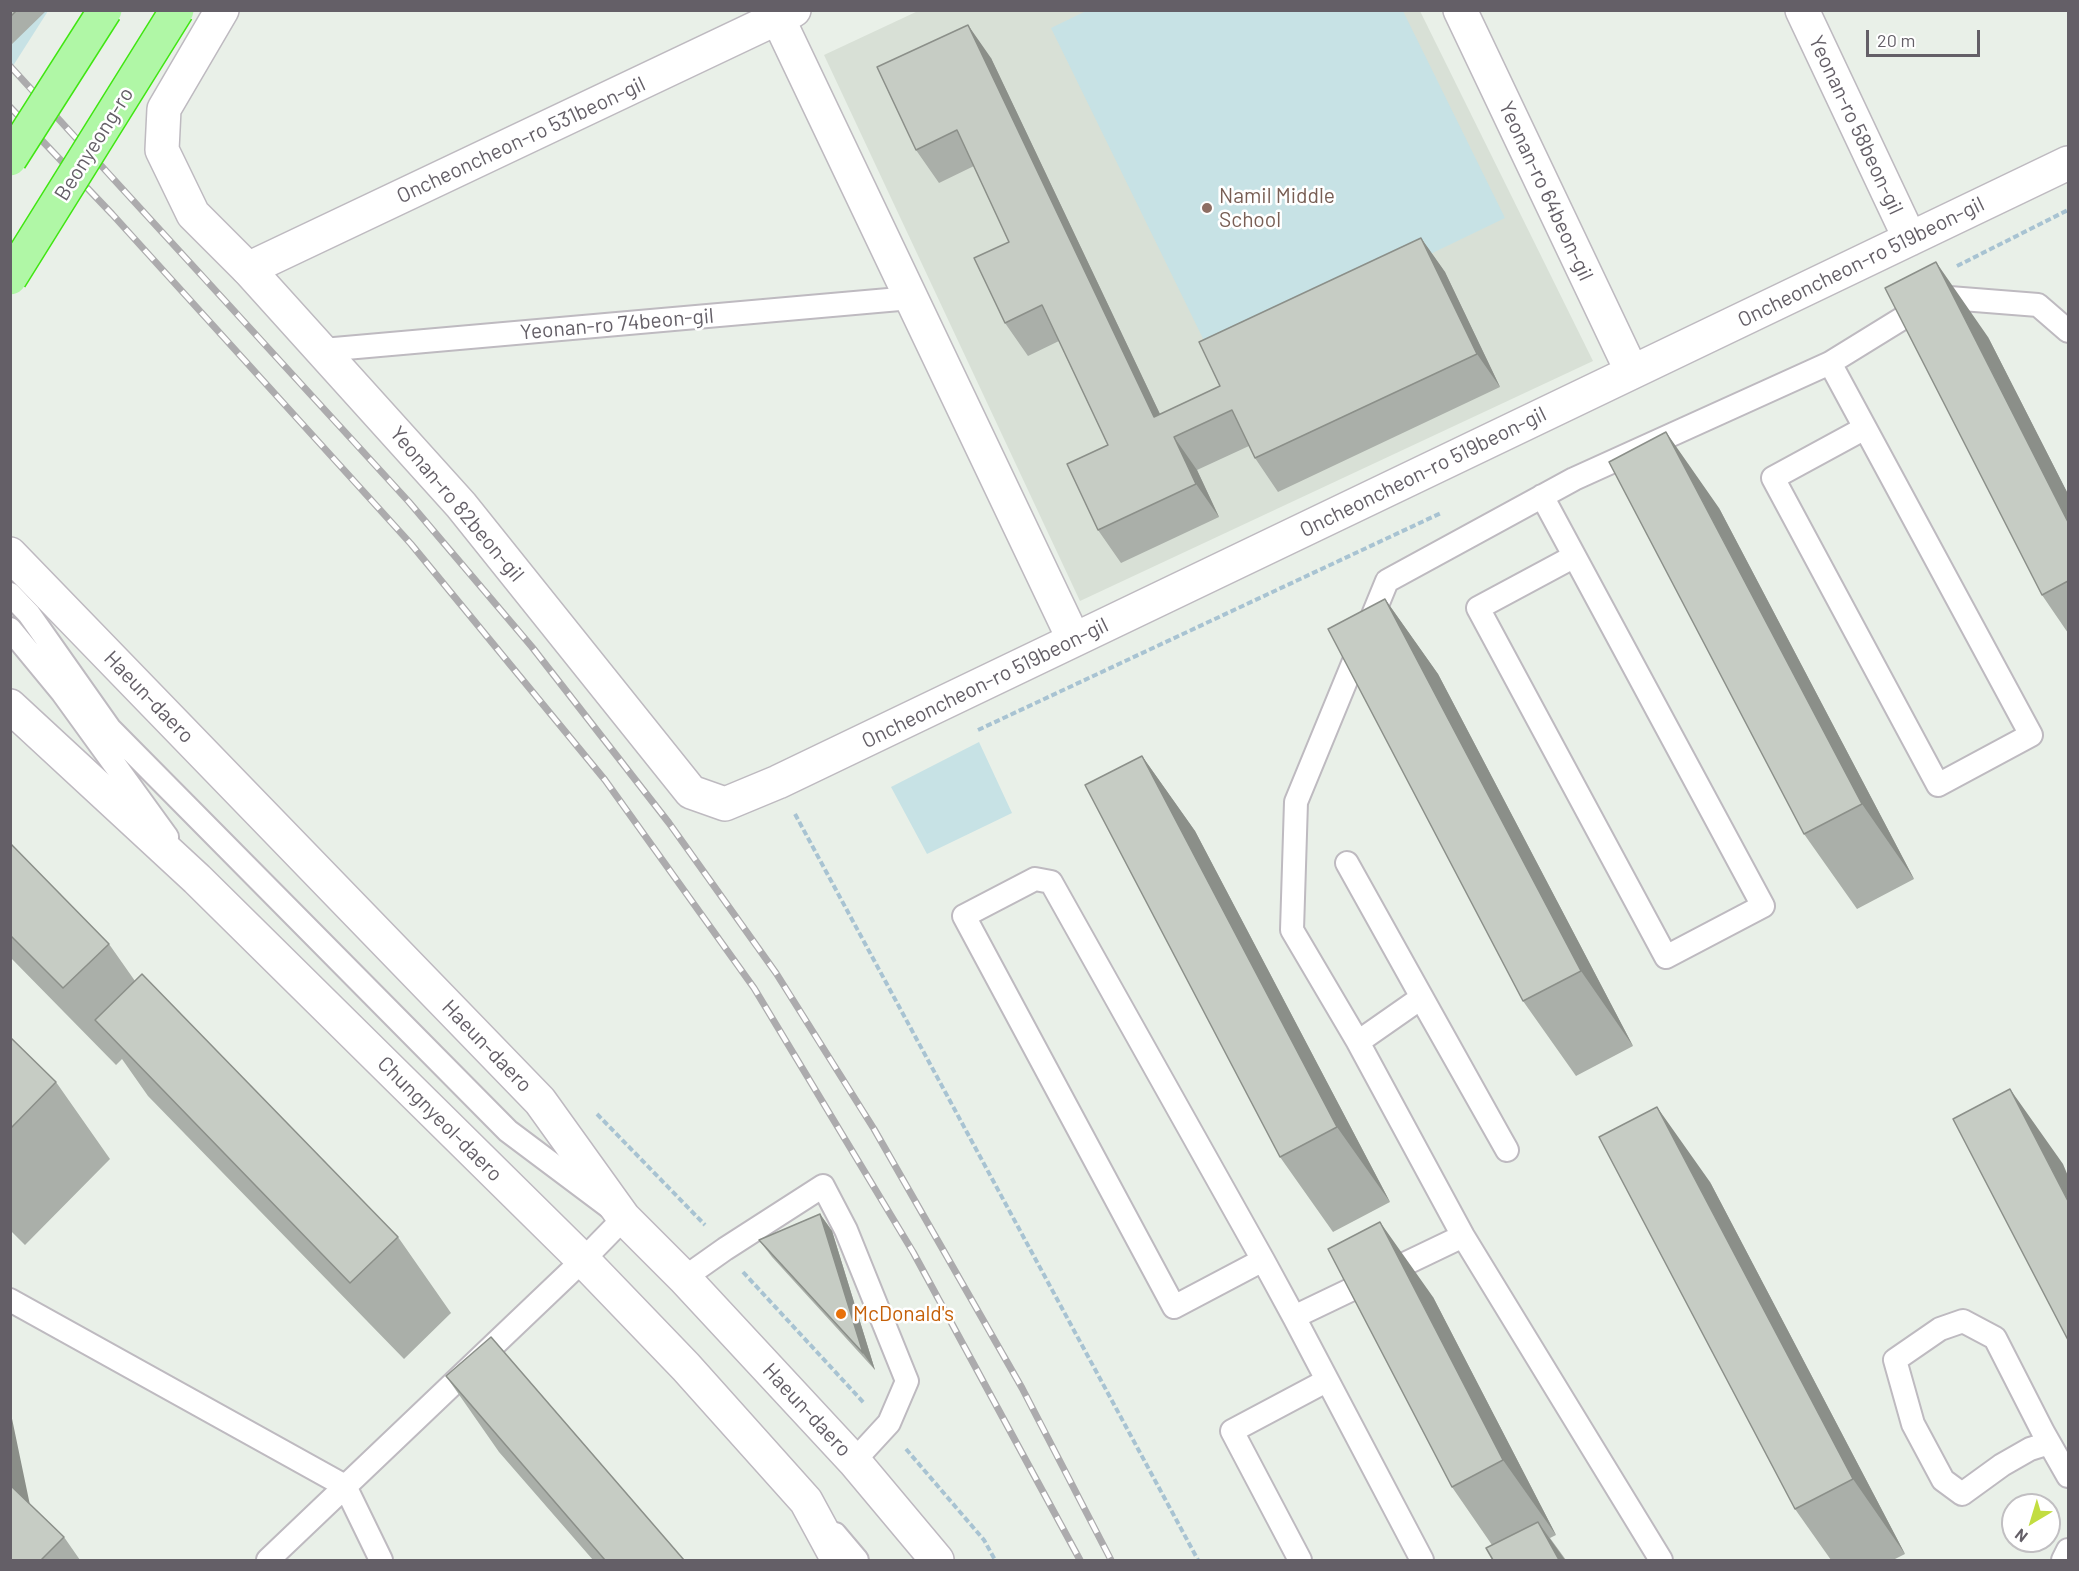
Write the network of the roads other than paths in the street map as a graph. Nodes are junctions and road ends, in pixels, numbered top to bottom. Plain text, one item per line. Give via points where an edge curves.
1 (105, 10) edge
2 (177, 10) edge
3 (222, 10) edge
4 (1461, 10) edge
5 (1802, 10) edge
6 (782, 13) edge
7 (10, 159) edge
8 (2068, 163) edge
9 (1910, 239) junction
10 (248, 269) junction
11 (10, 278) edge
12 (911, 298) junction
13 (2068, 331) edge
14 (323, 350) junction
15 (1830, 363) junction
16 (1632, 372) junction
17 (1865, 428) junction
18 (1542, 496) junction
19 (10, 554) edge
20 (1574, 557) junction
21 (10, 594) edge
22 (10, 629) edge
23 (1074, 640) junction
24 (10, 706) edge
25 (778, 783) joint
26 (1347, 863) dead end
27 (197, 879) junction
28 (1358, 1042) junction
29 (624, 1218) junction
30 (1463, 1236) junction
31 (583, 1260) junction
32 (1263, 1260) junction
33 (684, 1278) junction
34 (10, 1300) edge
35 (1294, 1317) junction
36 (1326, 1381) junction
37 (2049, 1443) junction
38 (854, 1461) junction
39 (2068, 1476) edge
40 (345, 1486) junction
41 (806, 1501) junction
42 (2068, 1550) edge
43 (268, 1560) edge
44 (381, 1560) edge
45 (838, 1560) edge
46 (857, 1560) edge
47 (937, 1560) edge
48 (1300, 1560) edge
49 (1422, 1560) edge
50 (1660, 1560) edge
51 (2063, 1560) edge

1 - 7 highway, bridge
2 - 11 highway, Beonyeong-ro, bridge
3 - 10 street, Yeonan-ro 82beon-gil via 164,109 162,150 193,214
4 - 16 street, Yeonan-ro 64beon-gil
5 - 9 street, Yeonan-ro 58beon-gil
6 - 10 street, Oncheoncheon-ro 531beon-gil
6 - 12 street
8 - 9 street, Oncheoncheon-ro 519beon-gil
9 - 16 street, Oncheoncheon-ro 519beon-gil
10 - 14 street, Yeonan-ro 82beon-gil
12 - 14 lane, Yeonan-ro 74beon-gil
12 - 23 street
13 - 15 lane via 2037,305 1937,297
14 - 25 street, Yeonan-ro 82beon-gil via 461,504 691,792 725,804
15 - 17 lane
15 - 18 lane
16 - 23 street, Oncheoncheon-ro 519beon-gil
17 - 17 lane via 2031,735 1938,785 1773,478
18 - 20 lane
18 - 28 lane via 1387,581 1296,802 1292,930
19 - 29 street, Haeun-daero via 540,1101
20 - 20 lane via 1763,906 1666,957 1478,608
21 - 29 lane via 110,729 508,1131
22 - 27 lane via 62,692
23 - 25 street, Oncheoncheon-ro 519beon-gil
24 - 27 street, Chungnyeol-daero
26 - 28 lane via 1507,1150 1421,998
27 - 31 street, Chungnyeol-daero
28 - 30 lane
29 - 31 lane
29 - 33 street, Haeun-daero
30 - 35 lane
30 - 50 lane
31 - 40 lane
31 - 41 street, Chungnyeol-daero
32 - 32 lane via 1051,882 1035,879 964,916 1174,1307
32 - 35 lane
33 - 38 street, Haeun-daero
33 - 38 lane via 824,1186 846,1230 907,1381 889,1423
34 - 40 lane
35 - 36 lane
36 - 48 lane via 1232,1431
36 - 49 lane
37 - 37 lane via 1995,1338 1963,1321 1940,1329 1895,1360 1913,1424 1943,1480 1962,1494 2002,1465
37 - 39 lane
38 - 47 street, Haeun-daero
40 - 43 lane
40 - 44 lane
41 - 45 street, Chungnyeol-daero
41 - 46 lane
42 - 51 lane

